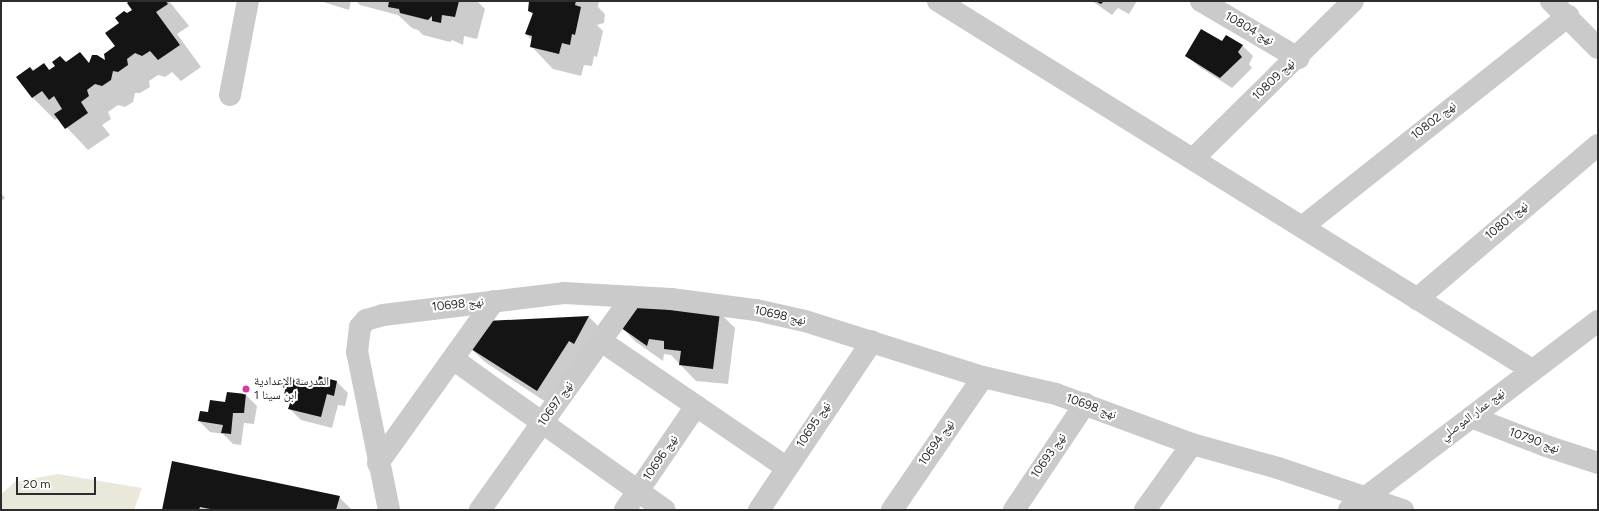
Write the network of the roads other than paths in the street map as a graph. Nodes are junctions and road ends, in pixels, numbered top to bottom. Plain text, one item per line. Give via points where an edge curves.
1 (248, 1) edge
2 (938, 1) edge
3 (1200, 1) edge
4 (1353, 1) edge
5 (1551, 1) edge
6 (974, 10) edge
7 (1568, 16) junction
8 (1598, 48) edge
9 (1298, 58) junction
10 (230, 95) dead end
11 (1598, 145) edge
12 (1194, 158) junction
13 (1302, 227) junction
14 (632, 297) junction
15 (1417, 299) junction
16 (494, 301) junction
17 (1592, 331) edge
18 (601, 341) junction
19 (872, 341) junction
20 (453, 359) junction
21 (1532, 370) junction
22 (984, 377) junction
23 (1085, 404) junction
24 (696, 406) junction
25 (1471, 417) junction
26 (544, 421) junction
27 (1192, 444) junction
28 (378, 463) junction
29 (1598, 463) edge
30 (787, 468) junction
31 (638, 492) junction
32 (1366, 496) junction
33 (388, 510) edge
34 (480, 510) edge
35 (626, 510) edge
36 (665, 510) edge
37 (759, 510) edge
38 (892, 510) edge
39 (1014, 510) edge
40 (1145, 510) edge
41 (1349, 510) edge
42 (1403, 510) edge

1 - 10 street
2 - 6 street
3 - 9 street, نهج 10804
4 - 9 street, نهج 10809
5 - 7 street
6 - 12 street
7 - 8 street
7 - 13 street, نهج 10802
9 - 12 street, نهج 10809
11 - 15 street, نهج 10801
12 - 13 street
13 - 15 street
14 - 16 street, نهج 10698 via 564,294
14 - 18 street, نهج 10697
14 - 19 street, نهج 10698 via 671,299 756,310 805,321
15 - 21 street
16 - 20 street
16 - 28 street, نهج 10698 via 375,317 360,327 357,352
17 - 21 street, نهج عمار الموصلي
18 - 24 street
18 - 26 street, نهج 10697
19 - 22 street, نهج 10698
19 - 30 street, نهج 10695
20 - 26 street
20 - 28 street
21 - 25 street, نهج عمار الموصلي
22 - 23 street, نهج 10698 via 1056,394
22 - 38 street, نهج 10694
23 - 27 street, نهج 10698
23 - 39 street, نهج 10693
24 - 30 street
24 - 31 street, نهج 10696
25 - 29 street, نهج 10790
25 - 32 street, نهج عمار الموصلي
26 - 31 street
26 - 34 street, نهج 10697
27 - 32 street, نهج 10698
27 - 40 street
28 - 33 street, نهج 10698
30 - 37 street, نهج 10695
31 - 35 street, نهج 10696
31 - 36 street
32 - 41 street, نهج عمار الموصلي
32 - 42 street, نهج 10698

